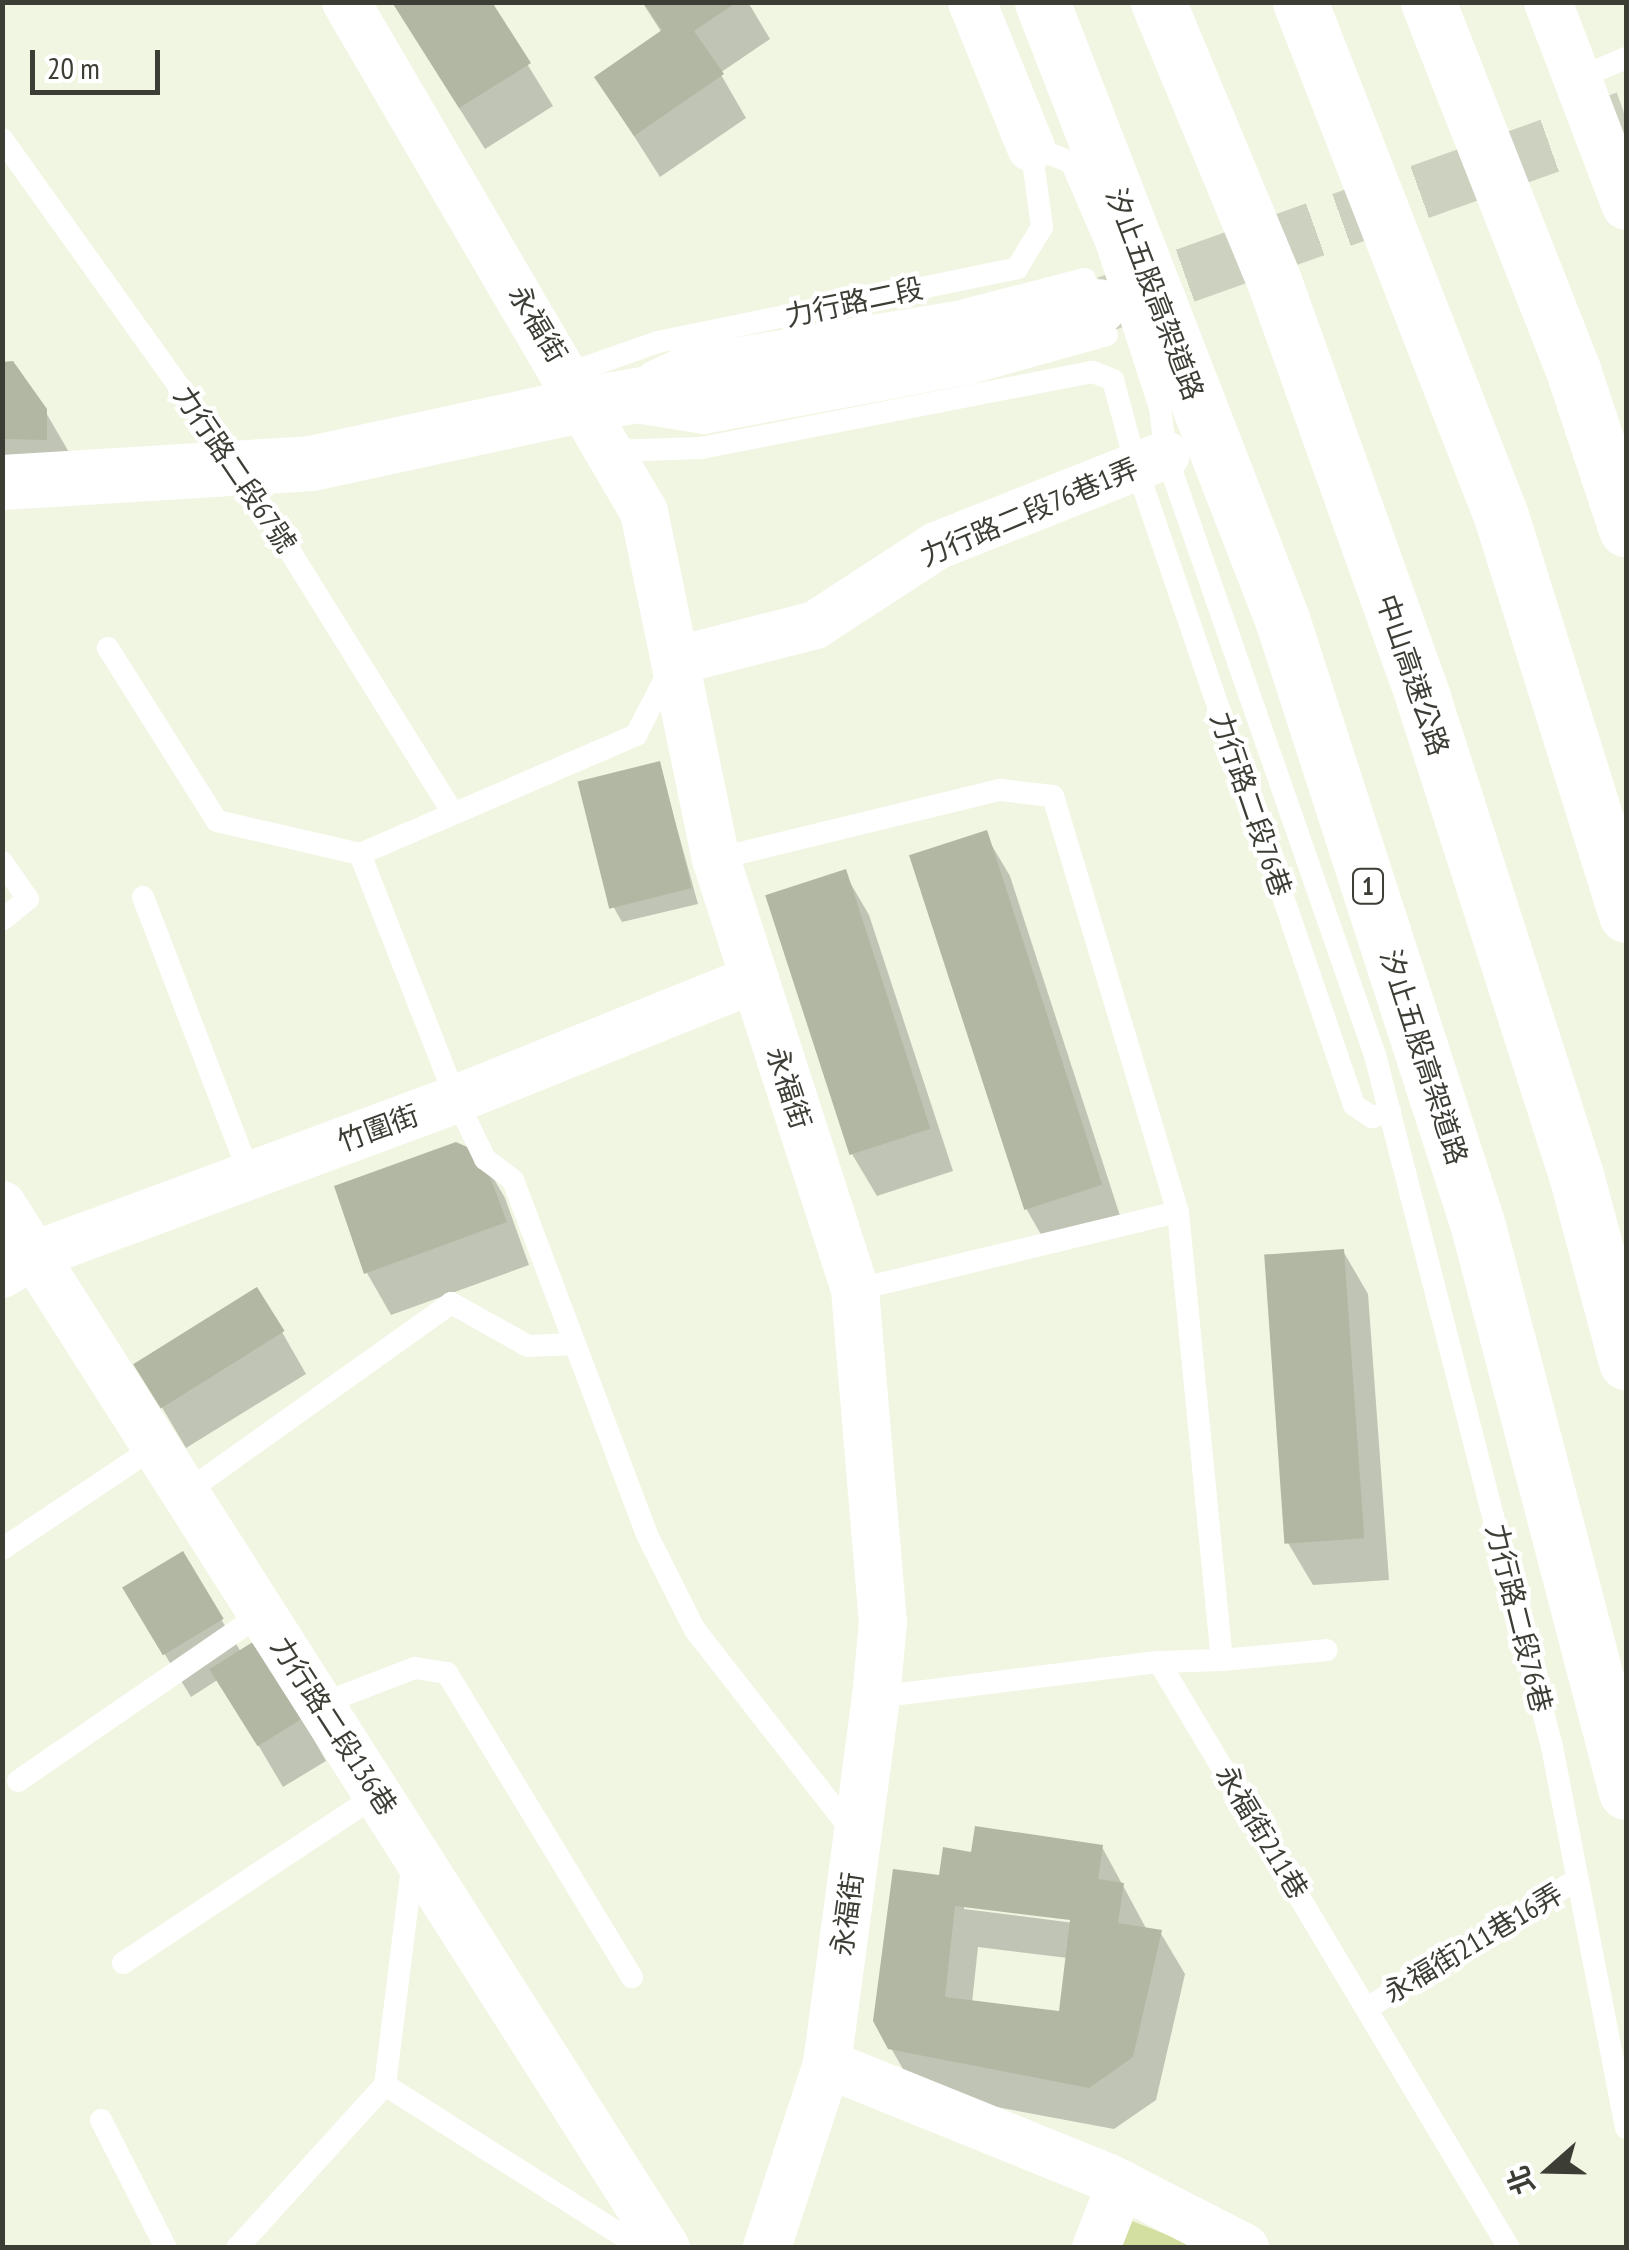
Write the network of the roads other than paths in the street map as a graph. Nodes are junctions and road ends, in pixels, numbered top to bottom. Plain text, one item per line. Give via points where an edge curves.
1 (346, 2) edge
2 (972, 2) edge
3 (1042, 2) edge
4 (1158, 2) edge
5 (1300, 2) edge
6 (1428, 2) edge
7 (1548, 2) edge
8 (1626, 58) edge
9 (1579, 78) junction
10 (2, 139) edge
11 (1031, 147) junction
12 (1622, 183) edge
13 (1097, 307) tunnel mouth
14 (575, 389) junction
15 (612, 451) junction
16 (1151, 460) junction
17 (240, 471) junction
18 (2, 482) edge
19 (1626, 530) edge
20 (108, 648) dead end
21 (675, 661) junction
22 (451, 810) junction
23 (360, 854) junction
24 (716, 859) junction
25 (2, 862) edge
26 (143, 897) dead end
27 (1626, 916) edge
28 (2, 920) edge
29 (754, 979) junction
30 (456, 1099) junction
31 (1390, 1112) junction
32 (250, 1176) junction
33 (2, 1204) edge
34 (1178, 1212) junction
35 (18, 1265) edge
36 (854, 1290) junction
37 (574, 1344) junction
38 (1626, 1362) edge
39 (156, 1446) junction
40 (186, 1492) junction
41 (2, 1549) edge
42 (262, 1613) junction
43 (1327, 1650) dead end
44 (1222, 1660) junction
45 (1159, 1662) junction
46 (876, 1698) junction
47 (321, 1704) junction
48 (18, 1781) dead end
49 (1626, 1792) edge
50 (378, 1794) junction
51 (858, 1838) junction
52 (414, 1852) junction
53 (1578, 1879) junction
54 (123, 1963) dead end
55 (632, 1977) dead end
56 (1369, 2007) junction
57 (827, 2064) junction
58 (385, 2085) junction
59 (102, 2120) dead end
60 (1626, 2128) edge
61 (1121, 2184) junction
62 (166, 2248) edge
63 (237, 2248) edge
64 (642, 2248) edge
65 (666, 2248) edge
66 (767, 2248) edge
67 (1096, 2248) edge
68 (1245, 2248) edge
69 (1509, 2248) edge

1 - 14 street, 永福街
2 - 11 street
3 - 49 main road, 汐止五股高架道路 / 1 via 1288,638 1478,1226
4 - 38 main road, 中山高速公路 via 1274,281 1423,698 1576,1175
5 - 27 main road via 1501,516
6 - 19 main road via 1573,370
7 - 9 street
8 - 9 lane
9 - 12 street
10 - 17 lane, 力行路二段67號
11 - 14 lane, 力行路二段 via 1042,226 1017,268 658,342
11 - 16 lane via 1071,162 1078,179 1160,408
13 - 14 main road, 力行路二段 via 957,342
14 - 15 street, 永福街
14 - 17 main road, 力行路二段 via 311,463
15 - 16 lane via 701,448 1094,372 1113,380
15 - 21 street, 永福街 via 644,512
16 - 21 street, 力行路二段76巷1弄 via 936,546 815,624
16 - 31 lane, 力行路二段76巷
16 - 31 lane, 力行路二段76巷 via 1354,1106 1372,1117
17 - 18 main road, 力行路二段
17 - 22 lane, 力行路二段67號
20 - 23 lane via 216,821
21 - 22 lane via 636,735
21 - 24 street, 永福街
22 - 23 lane
23 - 30 lane
24 - 29 street, 永福街
24 - 34 lane via 1000,790 1053,796
25 - 28 lane via 28,899
26 - 32 lane
29 - 30 street, 竹圍街
29 - 36 street, 永福街
30 - 32 street, 竹圍街
30 - 37 lane via 484,1159 513,1180
31 - 53 lane, 力行路二段76巷 via 1552,1746
32 - 35 street, 竹圍街
33 - 35 street, 力行路二段136巷
34 - 36 lane
34 - 44 lane
35 - 39 street, 力行路二段136巷
36 - 46 street, 永福街 via 883,1622
37 - 40 lane via 528,1346 451,1303
37 - 51 lane via 648,1535 695,1630
39 - 40 street, 力行路二段136巷
39 - 41 lane
40 - 42 street, 力行路二段136巷
42 - 47 street, 力行路二段136巷
42 - 48 lane
43 - 44 lane
44 - 45 lane
45 - 46 lane
45 - 56 lane, 永福街211巷
46 - 51 street, 永福街
47 - 50 street, 力行路二段136巷
47 - 55 lane via 415,1668 447,1673
50 - 52 street, 力行路二段136巷
50 - 54 lane
51 - 57 street, 永福街
52 - 58 lane
52 - 65 street, 力行路二段136巷
53 - 56 lane, 永福街211巷16弄
53 - 60 lane, 力行路二段76巷
56 - 69 lane, 永福街211巷
57 - 61 street
57 - 66 street, 永福街
58 - 63 lane
58 - 64 lane
59 - 62 lane
61 - 67 street
61 - 68 street

